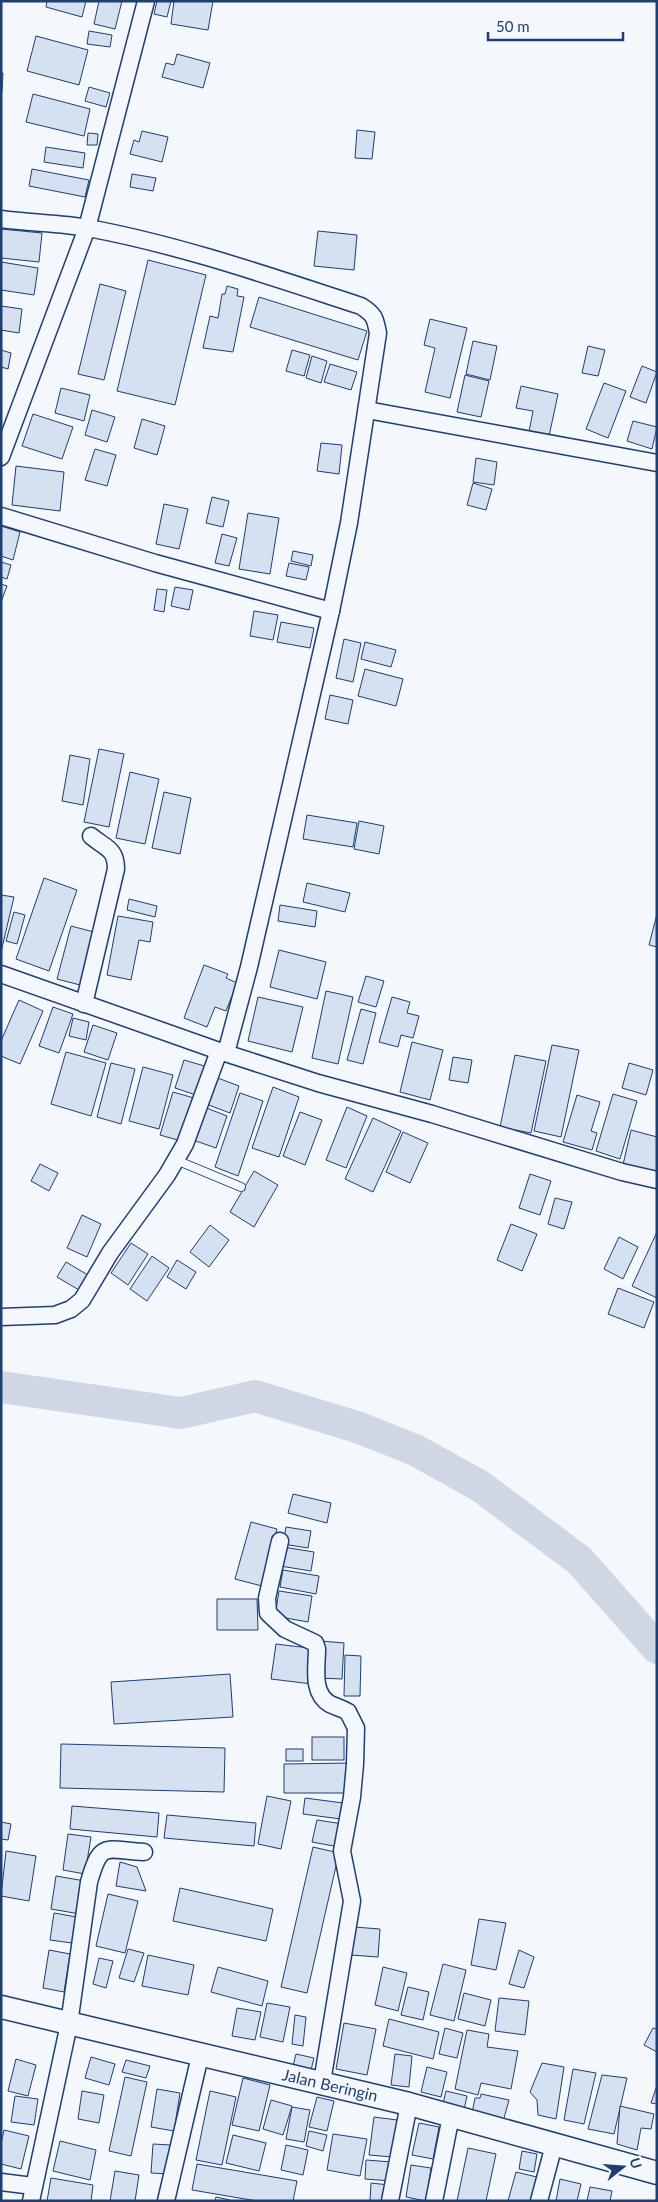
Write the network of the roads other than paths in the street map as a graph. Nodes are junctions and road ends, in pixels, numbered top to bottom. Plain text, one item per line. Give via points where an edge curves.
1 (146, 1) edge
2 (1, 219) edge
3 (87, 228) junction
4 (366, 410) junction
5 (1, 457) edge
6 (657, 463) edge
7 (1, 516) edge
8 (331, 611) junction
9 (91, 836) dead end
10 (1, 974) edge
11 (84, 1004) junction
12 (223, 1052) junction
13 (176, 1160) junction
14 (657, 1180) edge
15 (241, 1187) dead end
16 (1, 1317) edge
17 (280, 1541) dead end
18 (144, 1852) dead end
19 (1, 2007) edge
20 (69, 2024) junction
21 (200, 2056) junction
22 (322, 2082) junction
23 (409, 2104) junction
24 (451, 2116) junction
25 (554, 2145) junction
26 (657, 2173) edge
27 (1, 2182) edge
28 (32, 2193) edge
29 (166, 2201) edge
30 (390, 2201) edge
31 (434, 2201) edge
32 (539, 2201) edge

1 - 3 street
2 - 3 street
3 - 4 street via 279,279 361,306 372,313 378,333
3 - 5 street
4 - 6 street
4 - 8 street via 349,523
7 - 8 street via 155,563
8 - 12 street via 250,967
9 - 11 street via 114,854 116,869
10 - 11 street
11 - 12 street
12 - 13 street
12 - 14 street via 318,1083
13 - 15 lane
13 - 16 street via 79,1303 55,1315
17 - 22 street via 267,1598 268,1613 286,1629 315,1643 317,1689 322,1698 348,1712 356,1728 352,1797 342,1852 352,1901
18 - 20 street via 107,1850 95,1860
19 - 20 street, Jalan Beringin
20 - 21 street, Jalan Beringin
20 - 28 street
21 - 22 street, Jalan Beringin
21 - 29 street
22 - 23 street, Jalan Beringin
23 - 24 street, Jalan Beringin
23 - 30 street
24 - 25 street, Jalan Beringin
24 - 31 street
25 - 26 street, Jalan Beringin
25 - 32 street
27 - 28 street

